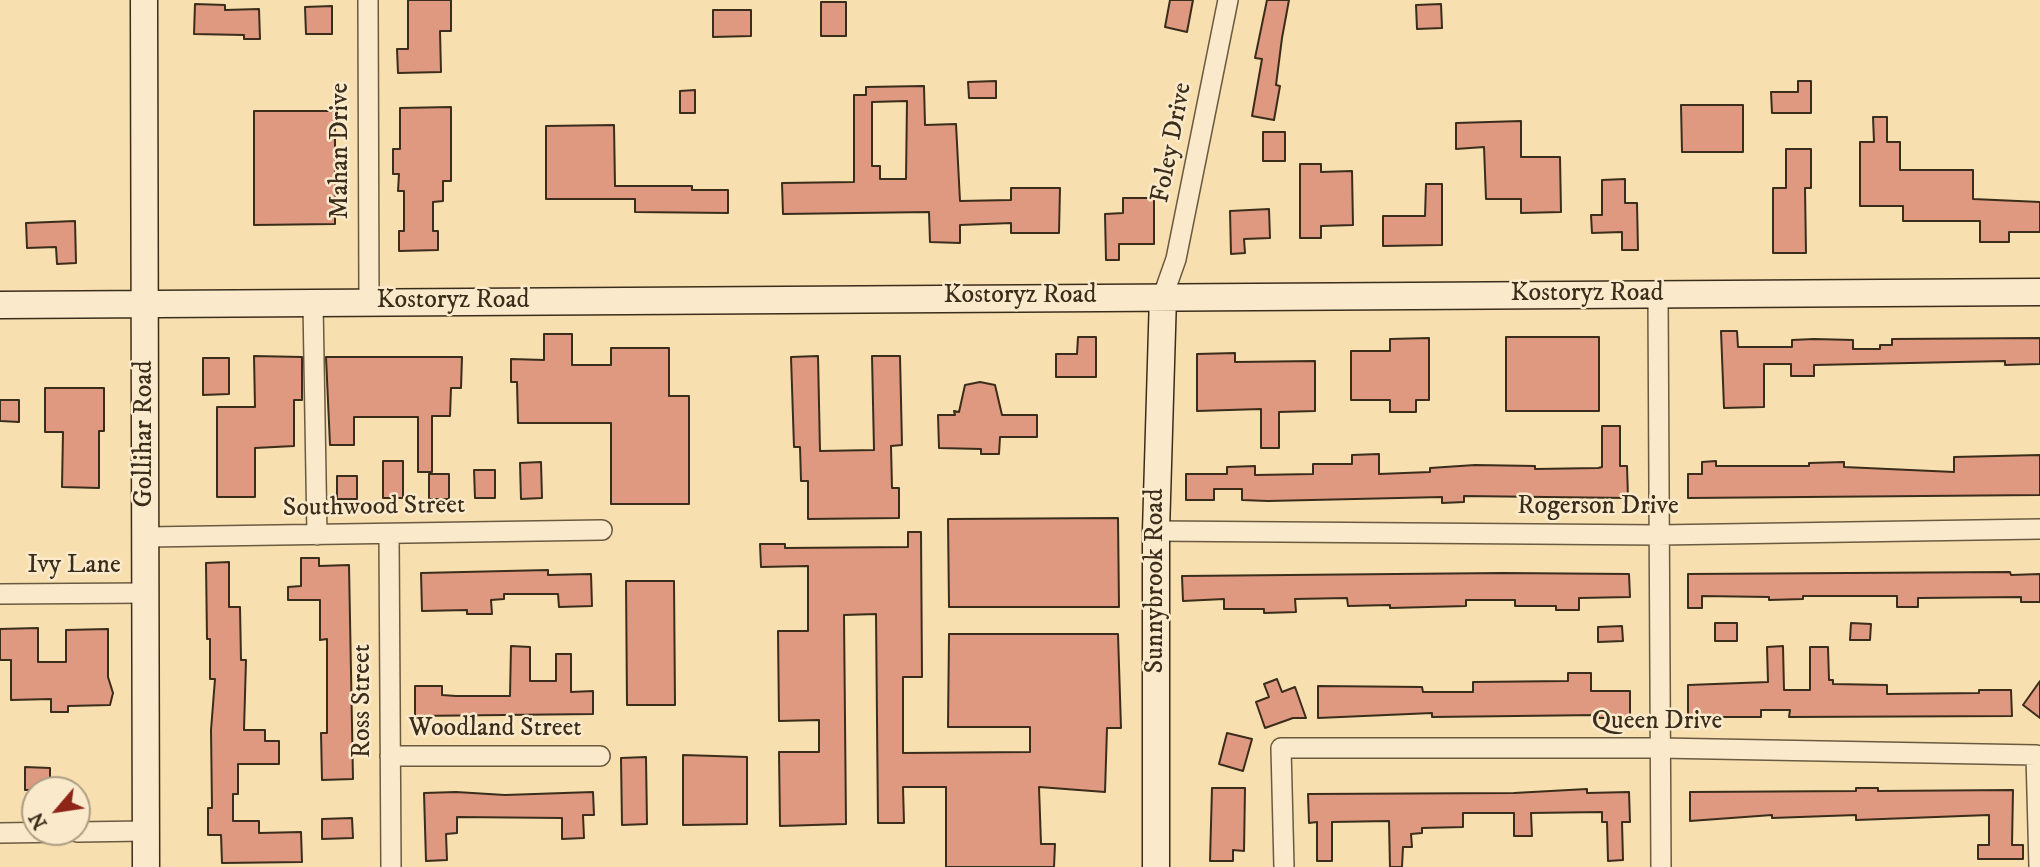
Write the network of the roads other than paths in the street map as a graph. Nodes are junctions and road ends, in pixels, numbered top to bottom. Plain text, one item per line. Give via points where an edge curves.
1 (145, 0) edge
2 (368, 0) edge
3 (1228, 0) edge
4 (2040, 292) edge
5 (1658, 295) junction
6 (1164, 296) junction
7 (369, 302) junction
8 (313, 303) junction
9 (145, 304) junction
10 (0, 305) edge
11 (2040, 529) edge
12 (602, 530) dead end
13 (1156, 531) junction
14 (388, 534) junction
15 (317, 535) junction
16 (1659, 535) junction
17 (147, 537) junction
18 (148, 593) junction
19 (0, 594) edge
20 (1660, 748) junction
21 (390, 756) junction
22 (600, 756) dead end
23 (146, 831) junction
24 (0, 832) edge
25 (21, 832) edge
26 (91, 832) edge
27 (1284, 862) edge
28 (2039, 864) edge
29 (146, 867) edge
30 (391, 867) edge
31 (1156, 867) edge
32 (1661, 867) edge

1 - 9 main road, Gollihar Road
2 - 7 street, Mahan Drive
3 - 6 street, Foley Drive via 1176,259
4 - 5 main road, Kostoryz Road
5 - 6 main road, Kostoryz Road
5 - 16 street
6 - 7 main road, Kostoryz Road
6 - 13 main road, Sunnybrook Road
7 - 8 main road, Kostoryz Road
8 - 9 main road, Kostoryz Road
8 - 15 street
9 - 10 main road, Kostoryz Road
9 - 17 main road, Gollihar Road
11 - 16 street, Rogerson Drive
12 - 14 street, Southwood Street
13 - 16 street, Rogerson Drive
13 - 31 main road, Sunnybrook Road
14 - 15 street, Southwood Street
14 - 21 street, Ross Street
15 - 17 street, Southwood Street
16 - 20 street
17 - 18 main road, Gollihar Road
18 - 19 street, Ivy Lane
18 - 23 main road, Gollihar Road
20 - 27 street, Queen Drive via 1281,748
20 - 28 street, Queen Drive via 2036,755
20 - 32 street
21 - 22 street, Woodland Street
21 - 30 street, Ross Street
23 - 26 street
23 - 29 main road, Gollihar Road
24 - 25 street

